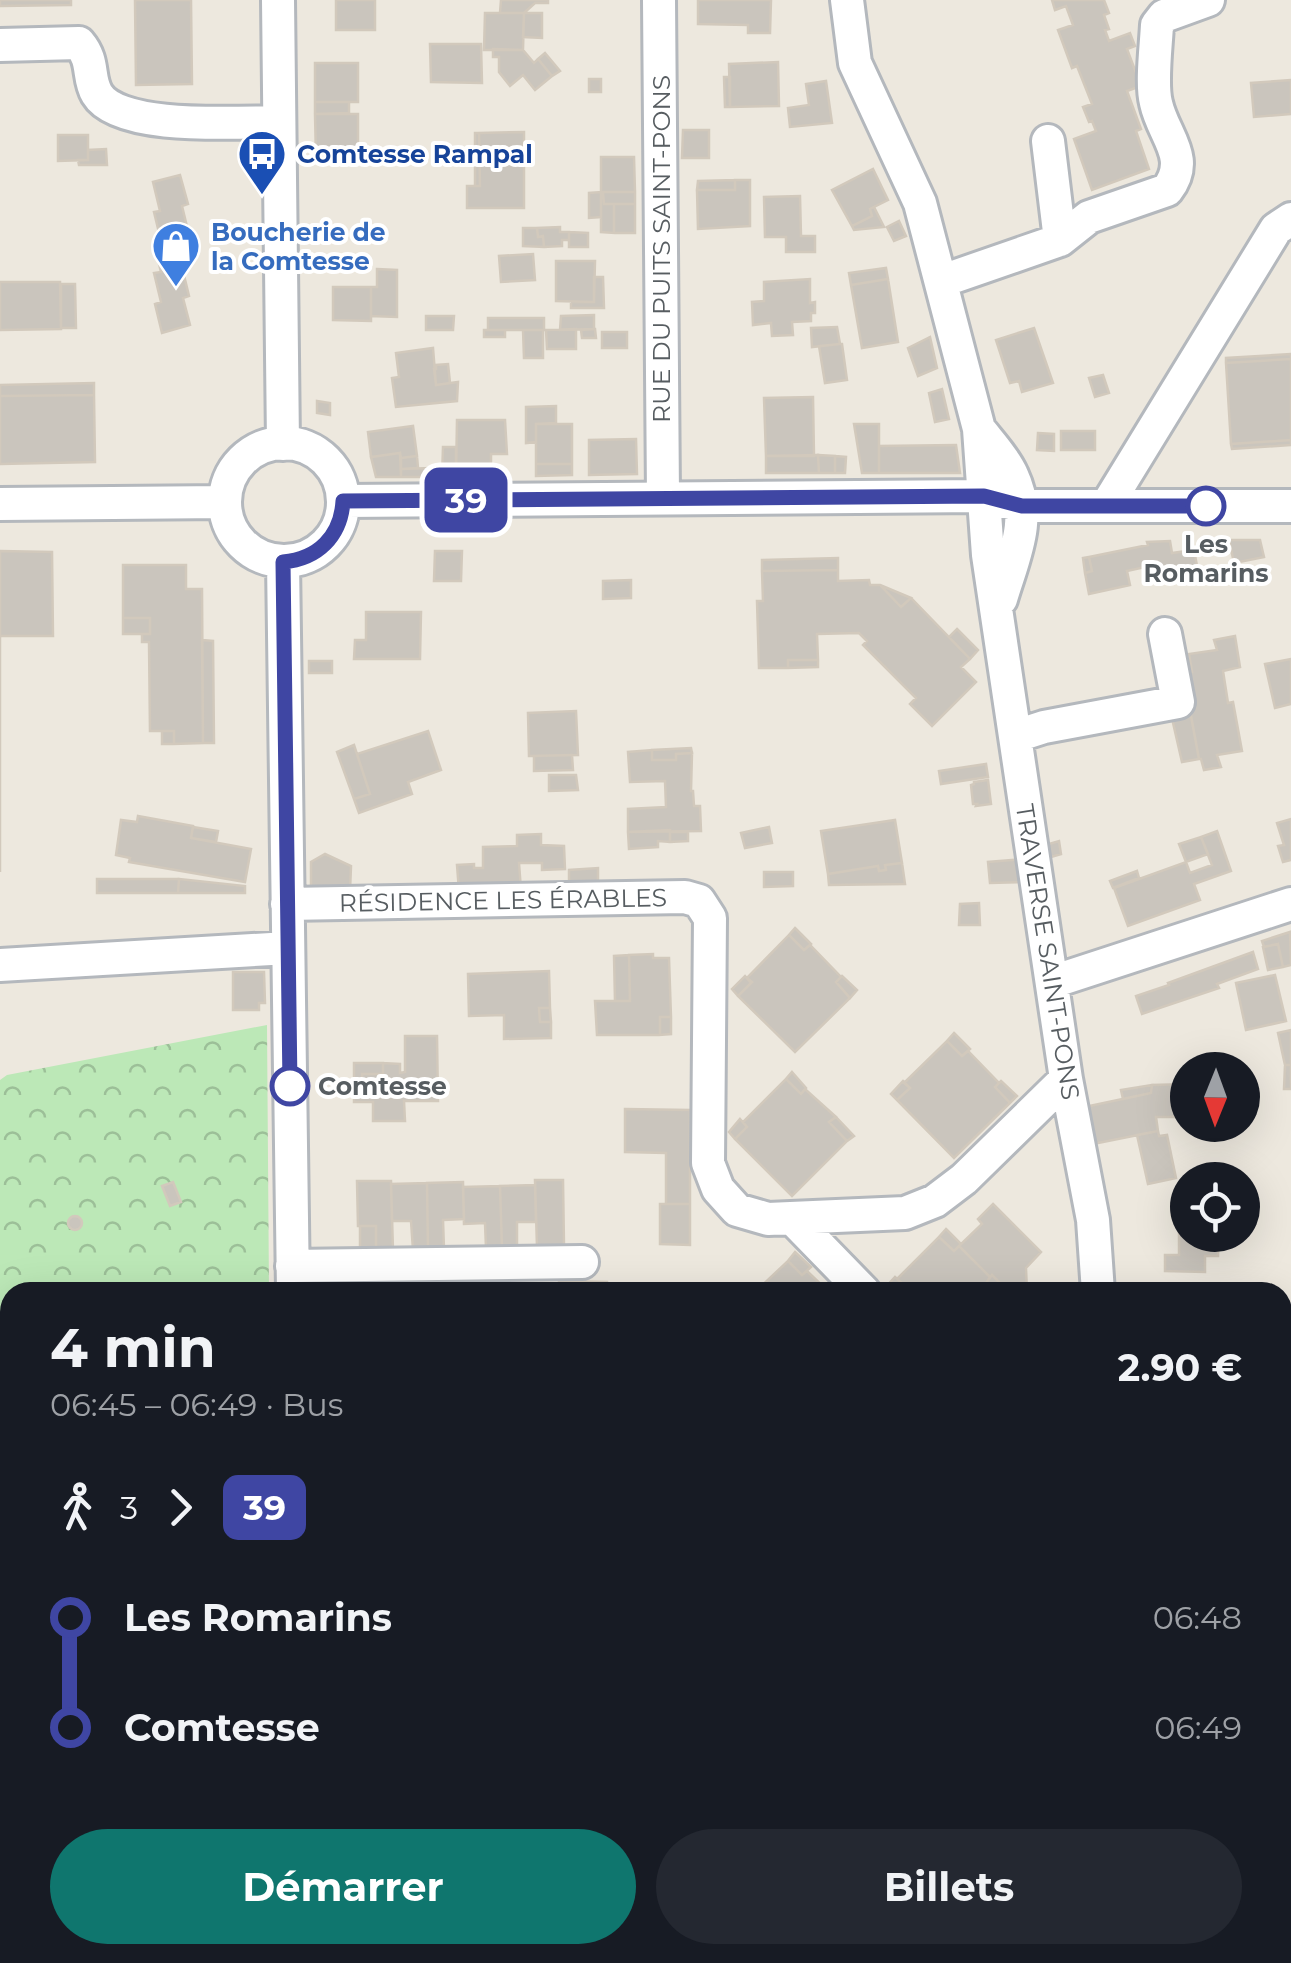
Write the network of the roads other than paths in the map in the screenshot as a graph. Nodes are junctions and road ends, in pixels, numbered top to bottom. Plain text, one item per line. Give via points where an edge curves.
1 (278, 0) edge
2 (659, 0) edge
3 (847, 0) edge
4 (1208, 0) edge
5 (0, 45) edge
6 (279, 122) junction
7 (1048, 141) dead end
8 (1291, 219) edge
9 (1060, 240) junction
10 (942, 281) junction
11 (979, 429) junction
12 (283, 444) junction
13 (984, 496) junction
14 (662, 497) junction
15 (343, 501) junction
16 (225, 502) junction
17 (0, 504) edge
18 (1022, 506) junction
19 (1107, 506) junction
20 (1291, 506) edge
21 (283, 562) junction
22 (998, 611) junction
23 (1165, 634) dead end
24 (1016, 736) junction
25 (288, 904) junction
26 (1291, 904) edge
27 (288, 948) junction
28 (0, 965) edge
29 (1052, 982) junction
30 (1066, 1078) junction
31 (792, 1218) junction
32 (582, 1262) dead end
33 (293, 1279) edge
34 (854, 1282) edge
35 (1097, 1282) edge

1 - 6 street
2 - 14 street, RUE DU PUITS SAINT-PONS
3 - 10 street, TRAVERSE SAINT-PONS via 854,63 920,203
4 - 9 street via 1164,16 1157,25 1155,101 1179,162 1175,180 1167,190 1089,218
5 - 6 street via 79,43 88,54 95,92 127,115
6 - 12 street
7 - 9 street
8 - 19 street via 1276,229
9 - 10 street
10 - 11 street, TRAVERSE SAINT-PONS
11 - 13 street, TRAVERSE SAINT-PONS
11 - 18 street, TRAVERSE SAINT-PONS via 1012,472
12 - 15 street via 325,460
12 - 16 street via 242,462
13 - 14 street
13 - 18 street
13 - 22 street, TRAVERSE SAINT-PONS
14 - 15 street
15 - 21 street via 326,544
16 - 17 street
16 - 21 street via 242,544
18 - 19 street
18 - 22 street, TRAVERSE SAINT-PONS
19 - 20 street
21 - 25 street
22 - 24 street, TRAVERSE SAINT-PONS
23 - 24 street via 1178,702
24 - 29 street, TRAVERSE SAINT-PONS
25 - 27 street
25 - 31 street, RÉSIDENCE LES ÉRABLES via 685,896 700,901 710,918 708,1164 737,1210
26 - 29 street
27 - 28 street
27 - 33 street
29 - 30 street, TRAVERSE SAINT-PONS
30 - 31 street, RÉSIDENCE LES ÉRABLES via 936,1202 905,1213
30 - 35 street, TRAVERSE SAINT-PONS via 1094,1220
31 - 34 street
32 - 33 street

